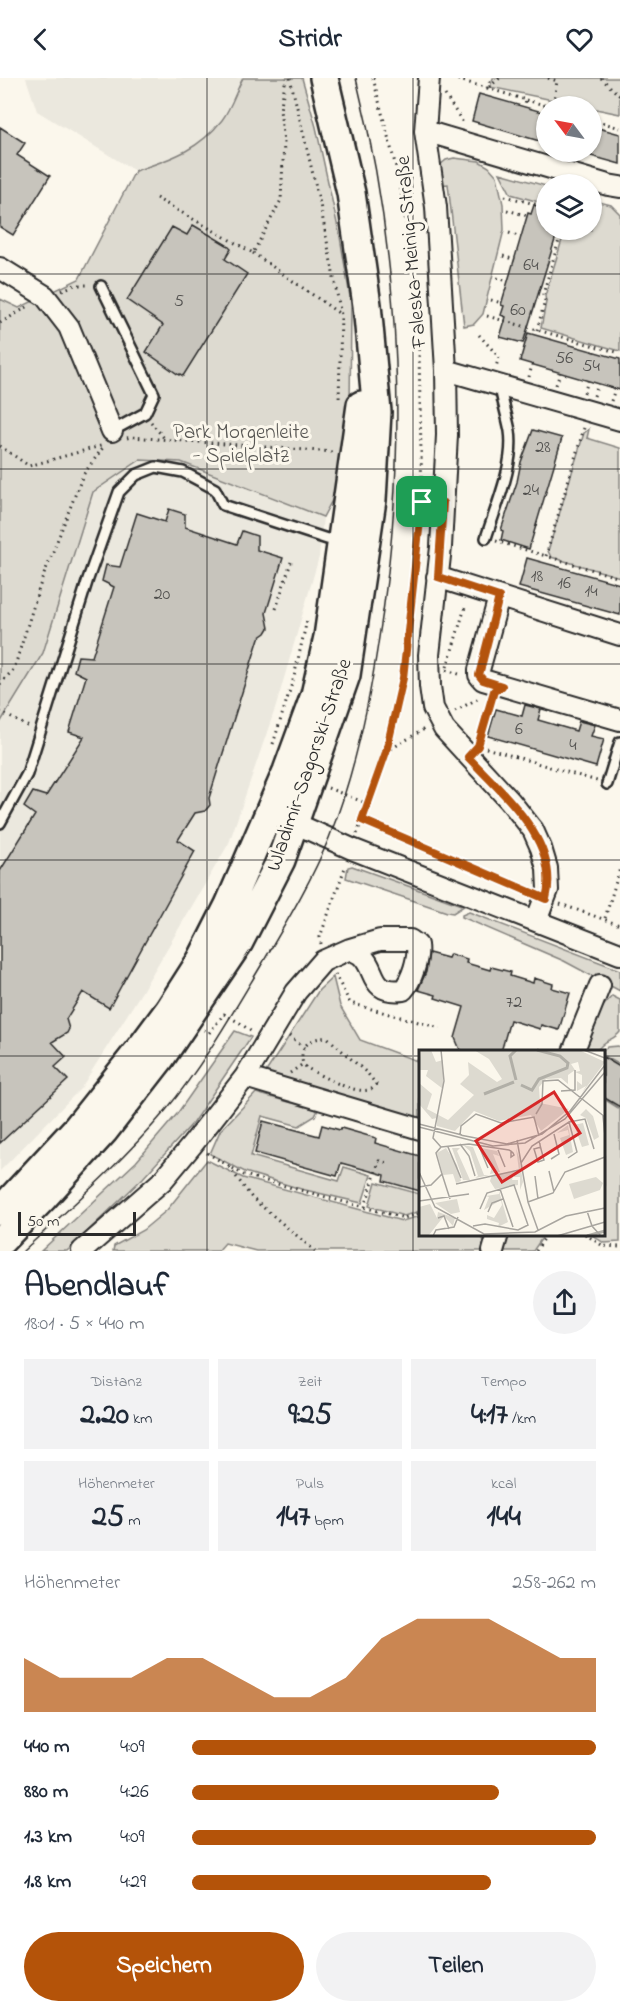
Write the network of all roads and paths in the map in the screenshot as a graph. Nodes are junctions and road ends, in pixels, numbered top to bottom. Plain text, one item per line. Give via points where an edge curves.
1 (288, 78) edge
2 (324, 78) edge
3 (373, 78) edge
4 (452, 78) edge
5 (491, 78) edge
6 (500, 78) edge
7 (548, 78) edge
8 (601, 78) edge
9 (435, 83) edge
10 (488, 88) junction
11 (498, 92) junction
12 (555, 96) edge
13 (620, 96) edge
14 (496, 99) dead end
15 (526, 100) junction
16 (536, 103) edge
17 (524, 107) dead end
18 (602, 122) edge
19 (607, 124) junction
20 (620, 128) edge
21 (606, 130) dead end
22 (425, 131) junction
23 (479, 147) junction
24 (620, 187) edge
25 (505, 196) dead end
26 (156, 198) dead end
27 (536, 204) edge
28 (507, 210) dead end
29 (528, 216) dead end
30 (509, 233) dead end
31 (521, 237) dead end
32 (559, 240) edge
33 (254, 253) junction
34 (503, 256) dead end
35 (515, 260) dead end
36 (0, 268) edge
37 (497, 278) dead end
38 (508, 281) dead end
39 (101, 286) joint
40 (45, 296) junction
41 (491, 300) dead end
42 (502, 303) dead end
43 (341, 315) junction
44 (487, 316) dead end
45 (0, 324) edge
46 (537, 330) junction
47 (547, 333) junction
48 (479, 335) dead end
49 (545, 338) dead end
50 (574, 340) junction
51 (572, 346) dead end
52 (601, 348) junction
53 (620, 353) edge
54 (599, 354) dead end
55 (499, 357) dead end
56 (446, 370) junction
57 (560, 373) dead end
58 (558, 378) dead end
59 (588, 381) dead end
60 (500, 386) junction
61 (586, 387) dead end
62 (339, 411) dead end
63 (589, 411) junction
64 (145, 413) junction
65 (620, 420) edge
66 (113, 438) junction
67 (165, 439) junction
68 (0, 446) edge
69 (338, 453) dead end
70 (422, 502) junction
71 (443, 503) junction
72 (490, 540) joint
73 (354, 543) junction
74 (546, 556) junction
75 (291, 562) dead end
76 (438, 577) junction
77 (620, 578) edge
78 (499, 597) junction
79 (276, 609) dead end
80 (309, 614) dead end
81 (620, 635) edge
82 (0, 684) edge
83 (498, 688) junction
84 (0, 712) edge
85 (439, 720) junction
86 (620, 720) edge
87 (41, 733) junction
88 (620, 742) edge
89 (386, 752) junction
90 (270, 753) dead end
91 (608, 784) joint
92 (269, 812) junction
93 (362, 820) junction
94 (0, 823) edge
95 (295, 823) junction
96 (352, 849) junction
97 (620, 870) edge
98 (546, 899) junction
99 (604, 919) junction
100 (536, 921) junction
101 (620, 925) edge
102 (350, 949) dead end
103 (620, 954) edge
104 (323, 961) junction
105 (600, 985) dead end
106 (217, 1011) dead end
107 (226, 1014) dead end
108 (574, 1050) edge
109 (303, 1064) junction
110 (245, 1077) junction
111 (275, 1086) junction
112 (419, 1129) edge
113 (192, 1145) junction
114 (388, 1163) dead end
115 (228, 1166) junction
116 (365, 1207) junction
117 (0, 1211) edge
118 (419, 1213) edge
119 (497, 1236) edge
120 (546, 1236) edge
121 (588, 1236) edge
122 (0, 1242) edge
123 (620, 1246) edge
124 (82, 1251) edge
125 (315, 1251) edge
126 (493, 1251) edge
127 (536, 1251) edge

1 - 33 path via 280,110 284,142 280,200
1 - 43 path via 320,204
2 - 73 main road, Wladimir-Sagorski-Straße via 351,193 370,341
3 - 70 path via 399,179 418,303
4 - 10 path
5 - 10 path
6 - 10 path
7 - 12 path via 557,81
8 - 13 path
9 - 22 street, Faleska-Meinig-Straße
9 - 23 path
10 - 11 path
11 - 14 path
11 - 15 path
15 - 16 path
15 - 17 path
18 - 19 path
19 - 20 path
19 - 21 path
22 - 23 street, Faleska-Meinig-Straße
22 - 56 street, Faleska-Meinig-Straße via 436,207
23 - 24 street, Faleska-Meinig-Straße
25 - 27 path
26 - 33 path
28 - 29 path
30 - 31 path
32 - 46 path
33 - 43 path
34 - 35 path
36 - 40 street
37 - 38 path
39 - 40 path via 75,285
39 - 64 lane via 154,394
40 - 45 path
40 - 66 street via 69,327
41 - 42 path
43 - 62 path
44 - 46 path
46 - 47 path
47 - 49 path
47 - 50 path
48 - 55 path
50 - 51 path
50 - 52 path
52 - 53 path
52 - 54 path
56 - 60 street, Faleska-Meinig-Straße
56 - 71 street, Faleska-Meinig-Straße
57 - 58 path
59 - 61 path
60 - 63 street, Faleska-Meinig-Straße
60 - 72 lane via 511,448
63 - 65 street, Faleska-Meinig-Straße
63 - 74 path
64 - 66 lane
64 - 67 path
66 - 67 path
66 - 68 path via 29,466
66 - 82 path via 84,475 41,582 14,669
67 - 69 path
70 - 71 path
70 - 89 path via 403,678
71 - 76 street, Faleska-Meinig-Straße
72 - 74 path
73 - 87 lane via 327,539 223,505 215,489 183,472 156,466 136,475 119,492
73 - 92 main road, Wladimir-Sagorski-Straße via 315,695
73 - 95 main road, Wladimir-Sagorski-Straße via 345,675
74 - 77 path
75 - 79 path
76 - 78 street
76 - 85 street, Faleska-Meinig-Straße via 429,655 434,708
78 - 81 street
78 - 83 street via 479,675
80 - 90 path
83 - 85 path
83 - 86 street
83 - 91 path via 478,746
84 - 87 path
85 - 89 path
85 - 98 street, Faleska-Meinig-Straße via 533,830 547,868
87 - 94 lane via 27,774
88 - 91 lane
89 - 93 path
92 - 95 street
92 - 117 main road, Wladimir-Sagorski-Straße via 221,923 169,1010 114,1084
93 - 96 path
93 - 98 path
95 - 96 street
95 - 122 main road, Wladimir-Sagorski-Straße via 279,865 239,942 160,1059 104,1131
96 - 100 street
96 - 104 path via 320,937
97 - 99 path
98 - 99 path
98 - 100 street, Faleska-Meinig-Straße
99 - 101 path
100 - 103 street
102 - 104 street
104 - 110 street via 296,992
105 - 108 street
106 - 107 path
109 - 109 path via 305,1045 315,1038 328,1038 368,1074 375,1088 359,1091
109 - 111 path
110 - 111 street
110 - 113 street
111 - 112 street
113 - 115 path
113 - 124 street via 162,1181
114 - 116 path via 379,1161
115 - 116 path via 244,1175
115 - 125 path via 252,1198
116 - 118 path via 404,1218
119 - 126 street
120 - 127 path
121 - 123 path via 603,1246

